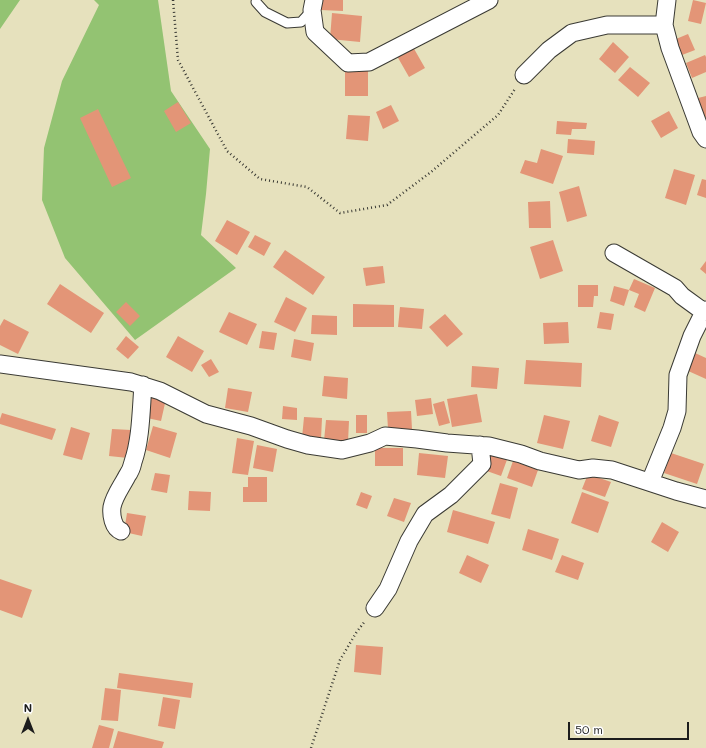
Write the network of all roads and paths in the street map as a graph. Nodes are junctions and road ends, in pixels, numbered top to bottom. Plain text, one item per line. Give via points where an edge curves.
1 (173, 0) edge
2 (489, 0) edge
3 (667, 0) edge
4 (256, 2) dead end
5 (313, 5) edge
6 (664, 25) junction
7 (524, 75) joint
8 (706, 138) edge
9 (614, 253) dead end
10 (705, 311) edge
11 (0, 364) edge
12 (143, 385) junction
13 (480, 445) junction
14 (650, 482) junction
15 (706, 498) edge
16 (120, 532) dead end
17 (375, 608) joint
18 (311, 748) edge

1 - 7 path via 178,60 226,151 260,180 306,187 340,213 387,205 394,200 498,115
2 - 5 street via 369,62 348,63 315,32
3 - 6 street
4 - 5 lane via 265,12 286,23 301,22
6 - 7 street via 607,25 572,33 549,50
6 - 8 street via 701,132
9 - 10 street via 675,288 682,296
10 - 14 street via 692,336 678,375 678,411
11 - 12 street
12 - 13 street via 206,414 308,445 342,450 370,444 385,436 448,444
12 - 16 street via 134,461 112,507 112,520
13 - 14 street via 508,450 579,470 612,470
13 - 17 street via 482,464 451,495 425,514 409,541 388,589
14 - 15 street
17 - 18 path via 340,660

